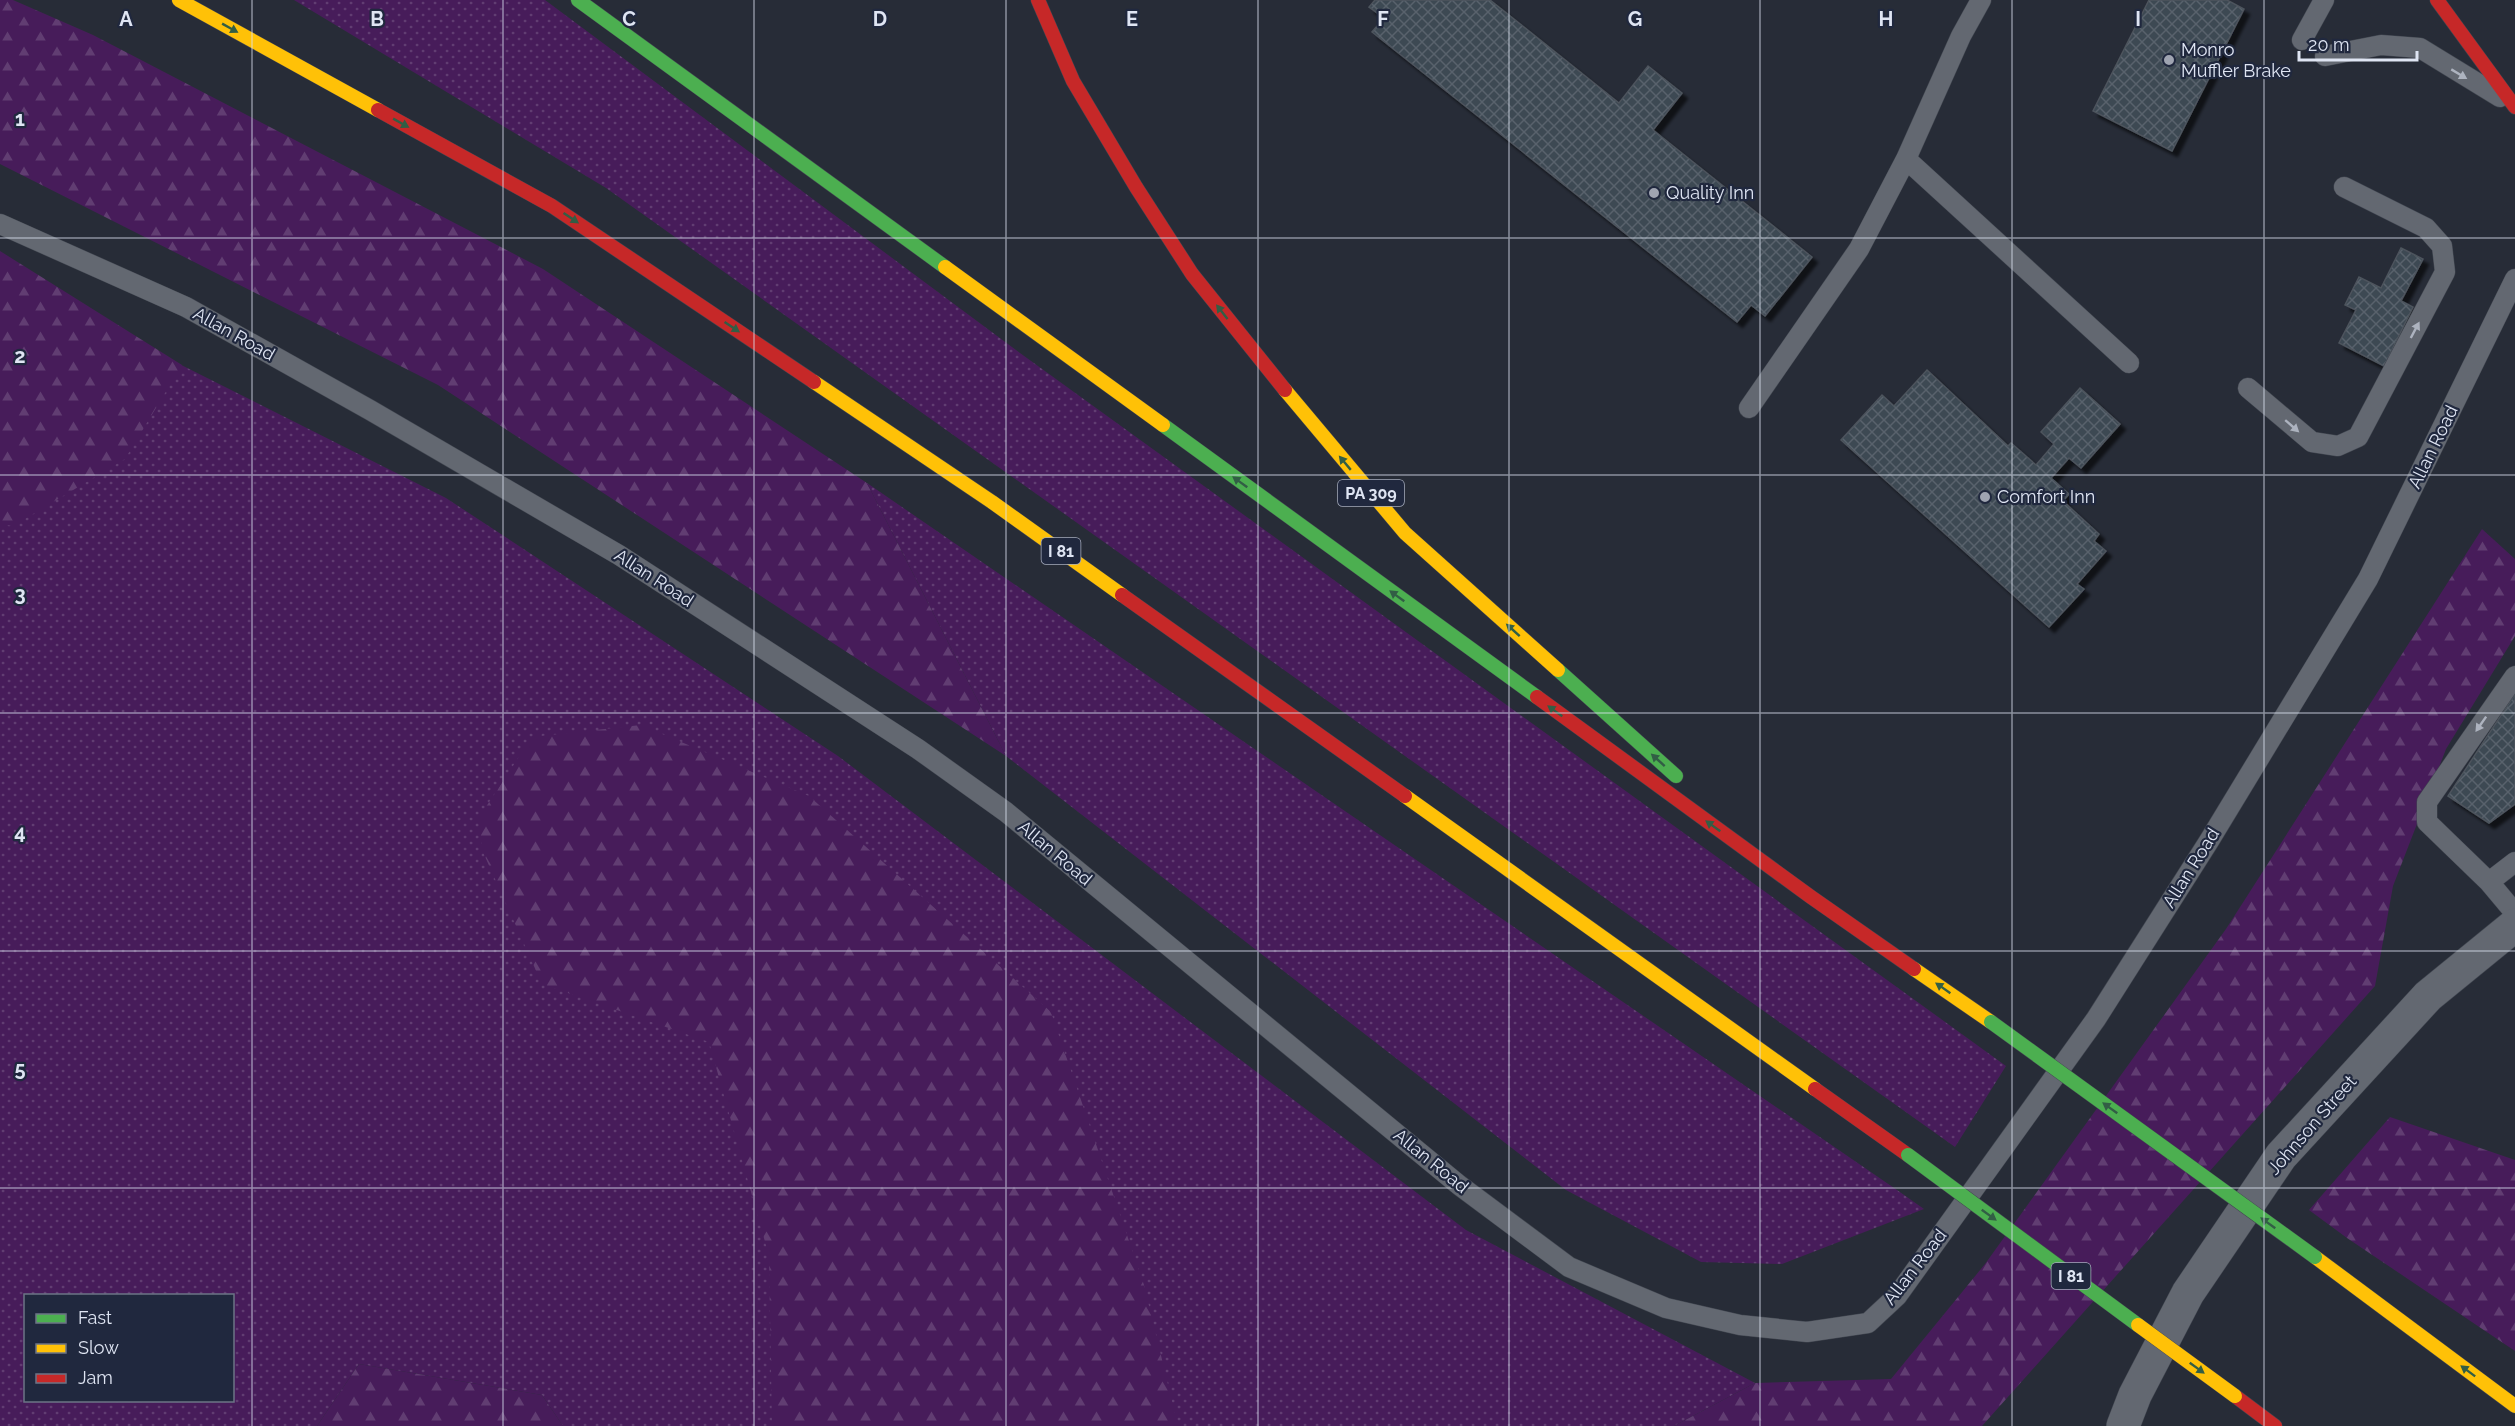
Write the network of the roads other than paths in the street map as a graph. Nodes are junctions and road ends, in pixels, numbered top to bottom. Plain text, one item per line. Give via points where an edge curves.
1 (179, 0) edge
2 (578, 0) edge
3 (1038, 0) edge
4 (1981, 0) edge
5 (2324, 0) edge
6 (2437, 0) edge
7 (2302, 40) dead end
8 (2325, 56) dead end
9 (2515, 107) edge
10 (1906, 159) junction
11 (2344, 187) dead end
12 (0, 224) edge
13 (2515, 279) edge
14 (2129, 363) dead end
15 (2248, 388) dead end
16 (1749, 408) dead end
17 (2515, 676) edge
18 (1688, 786) dead end
19 (1705, 802) dead end
20 (2515, 862) edge
21 (2489, 882) junction
22 (1811, 897) junction
23 (2515, 913) edge
24 (2515, 925) edge
25 (2515, 1406) edge
26 (2123, 1426) edge
27 (2275, 1426) edge

1 -> 27 main road, I 81, bridge via 552,206 992,502 1908,1155
22 -> 2 main road
18 -> 3 main road, PA 309 via 1405,533 1302,412 1192,274 1136,187 1073,81
4 - 10 lane
5 - 7 lane
6 - 9 main road
8 -> 9 lane via 2381,45 2420,48
10 - 14 lane
10 - 16 lane via 1859,249
15 -> 11 lane via 2312,442 2338,446 2358,436 2445,272 2442,246 2426,228
12 - 13 lane, Allan Road via 186,307 370,410 619,555 918,749 1006,812 1459,1185 1569,1267 1666,1308 1740,1324 1807,1332 1868,1323 1897,1296 2096,1018 2368,579
17 -> 21 lane via 2427,802 2427,822
19 - 22 main road
20 - 21 lane
21 - 23 lane
25 -> 22 main road, bridge via 1992,1022
24 - 26 street, Johnson Street via 2428,996 2281,1155 2188,1293

